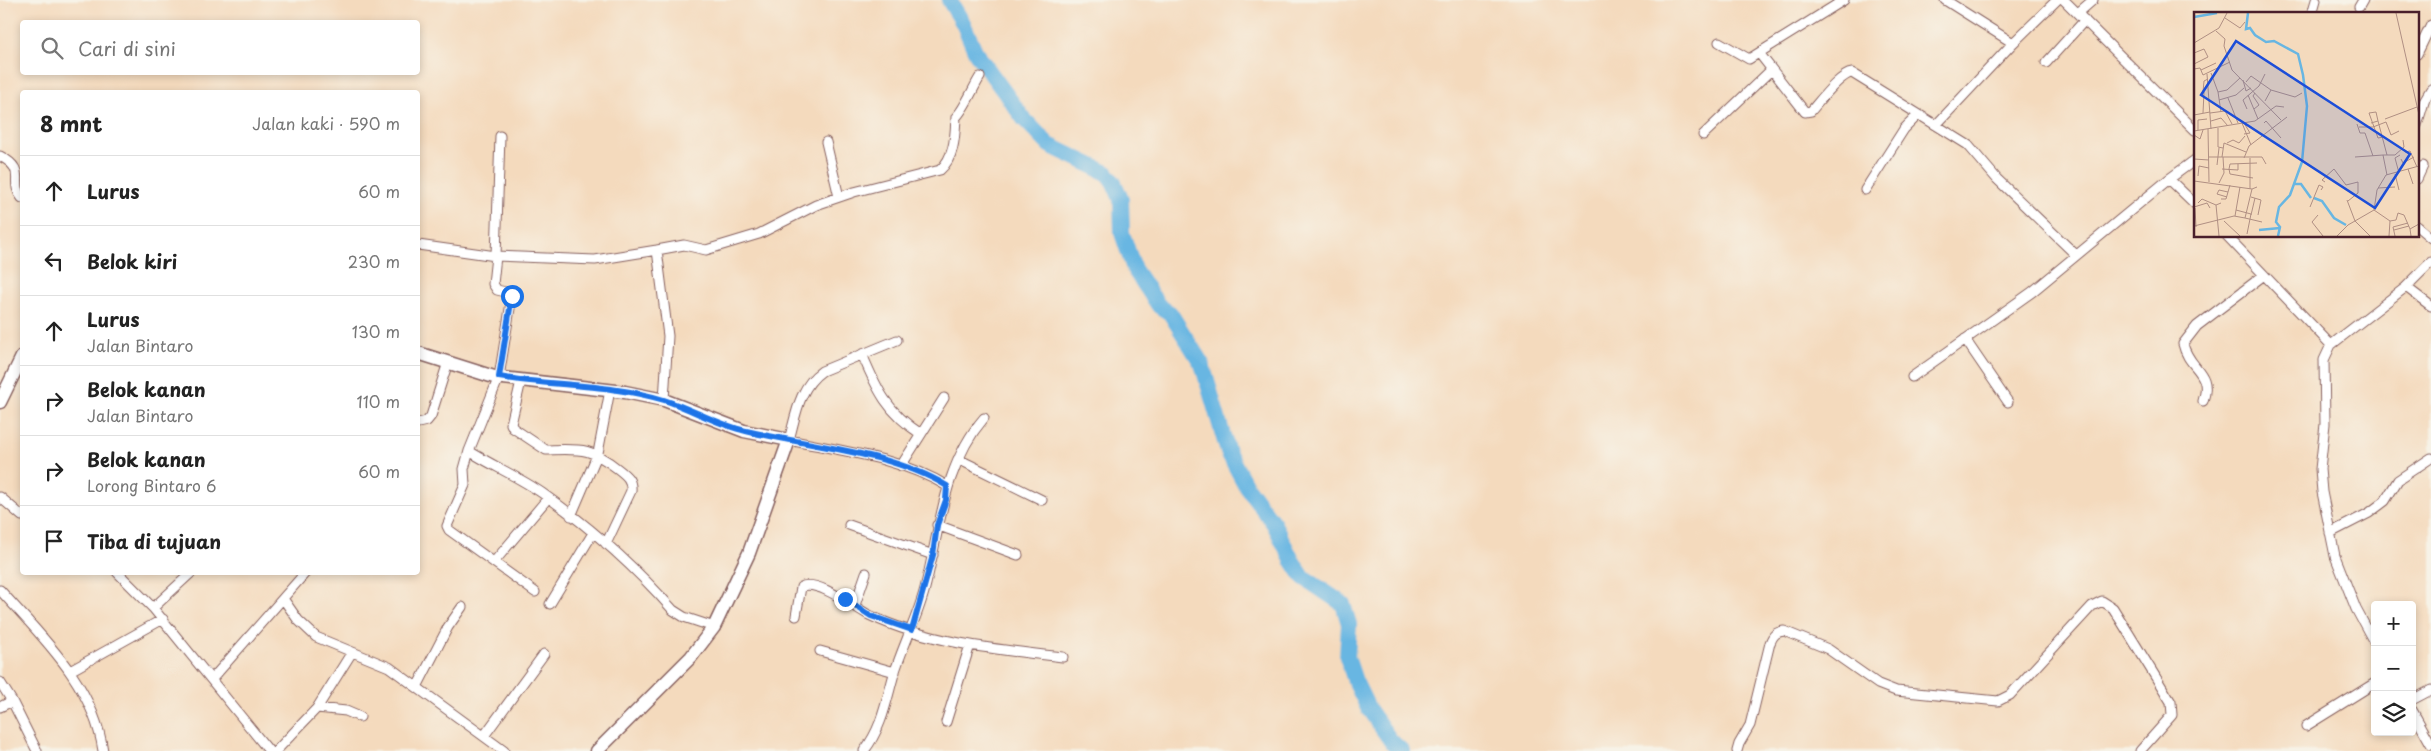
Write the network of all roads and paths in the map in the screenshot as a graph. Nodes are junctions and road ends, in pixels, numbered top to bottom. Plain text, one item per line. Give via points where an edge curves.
1 (1844, 0) edge
2 (1945, 0) edge
3 (2057, 0) edge
4 (2064, 0) edge
5 (2094, 0) edge
6 (2082, 16) junction
7 (2431, 25) edge
8 (1720, 42) dead end
9 (2013, 43) junction
10 (2418, 52) edge
11 (1759, 53) junction
12 (2046, 62) dead end
13 (1771, 70) junction
14 (980, 78) dead end
15 (2431, 89) edge
16 (1918, 115) junction
17 (2418, 122) edge
18 (1936, 125) junction
19 (2194, 129) edge
20 (1703, 135) dead end
21 (500, 136) dead end
22 (826, 142) dead end
23 (0, 156) edge
24 (2194, 161) edge
25 (2423, 166) dead end
26 (2418, 177) edge
27 (2169, 179) junction
28 (1865, 190) dead end
29 (20, 194) edge
30 (839, 197) junction
31 (2194, 203) edge
32 (2418, 227) edge
33 (2229, 238) edge
34 (2431, 238) edge
35 (420, 245) edge
36 (657, 250) junction
37 (2076, 255) junction
38 (496, 256) junction
39 (2431, 262) edge
40 (2264, 276) junction
41 (2406, 287) junction
42 (2431, 306) edge
43 (1965, 339) junction
44 (897, 340) dead end
45 (2331, 345) junction
46 (420, 354) edge
47 (862, 354) junction
48 (20, 361) edge
49 (448, 362) junction
50 (499, 377) junction
51 (1912, 377) dead end
52 (521, 381) junction
53 (610, 390) junction
54 (944, 398) dead end
55 (664, 400) junction
56 (2203, 401) dead end
57 (0, 402) edge
58 (2008, 402) dead end
59 (984, 418) dead end
60 (420, 423) edge
61 (922, 434) junction
62 (789, 440) junction
63 (469, 451) junction
64 (598, 453) junction
65 (2431, 458) edge
66 (958, 459) junction
67 (901, 466) junction
68 (947, 486) junction
69 (0, 497) edge
70 (548, 498) junction
71 (1042, 500) dead end
72 (20, 514) edge
73 (572, 516) junction
74 (849, 525) dead end
75 (937, 525) junction
76 (593, 533) junction
77 (2330, 533) junction
78 (606, 544) junction
79 (933, 555) junction
80 (1018, 555) dead end
81 (494, 562) junction
82 (866, 573) dead end
83 (120, 575) edge
84 (189, 575) edge
85 (304, 575) edge
86 (0, 590) edge
87 (535, 592) dead end
88 (284, 600) junction
89 (550, 604) dead end
90 (855, 605) junction
91 (462, 607) dead end
92 (153, 608) junction
93 (796, 616) dead end
94 (163, 619) junction
95 (714, 627) junction
96 (912, 630) junction
97 (2371, 637) edge
98 (970, 645) junction
99 (820, 651) dead end
100 (352, 652) junction
101 (544, 654) dead end
102 (1063, 657) dead end
103 (70, 671) junction
104 (895, 672) junction
105 (212, 678) junction
106 (0, 682) edge
107 (2371, 685) edge
108 (417, 687) junction
109 (2431, 690) edge
110 (2416, 698) edge
111 (12, 701) junction
112 (0, 707) edge
113 (317, 708) junction
114 (360, 717) dead end
115 (2416, 717) edge
116 (946, 722) dead end
117 (2306, 726) dead end
118 (484, 736) junction
119 (2431, 744) edge
120 (600, 750) edge
121 (37, 751) edge
122 (103, 751) edge
123 (269, 751) edge
124 (276, 751) edge
125 (504, 751) edge
126 (864, 751) edge
127 (1737, 751) edge
128 (2140, 751) edge

1 - 11 street
2 - 9 street
3 - 9 street
4 - 6 street
5 - 6 street
6 - 12 street
6 - 19 street
7 - 10 street
8 - 11 street via 1749,59
9 - 18 street
11 - 13 street
13 - 16 street via 1805,112 1811,111 1849,73
13 - 20 street
14 - 30 street via 956,117 955,139 947,164 940,170
15 - 17 street
16 - 18 street
16 - 28 street via 1904,129
18 - 37 street via 1968,145 1997,179
21 - 38 street
22 - 30 street
23 - 29 street via 16,168
24 - 27 street
25 - 26 street
27 - 31 street
27 - 37 street
30 - 36 street via 770,229 706,250 684,246
32 - 34 street
33 - 40 street
35 - 38 street
36 - 38 street via 595,260
36 - 55 street via 668,336
37 - 43 street via 2032,292
38 - 50 street via 493,286 512,296
39 - 41 street
40 - 45 street
40 - 56 street via 2197,326 2183,344 2206,382
41 - 42 street
41 - 45 street
43 - 51 street
43 - 58 street
44 - 47 street
45 - 77 street via 2324,360 2325,424 2320,469
46 - 49 street
47 - 61 street via 885,402
47 - 62 street via 822,371 808,382
48 - 57 street
49 - 50 street
49 - 60 street via 431,416 427,422
50 - 52 street
50 - 63 street
52 - 53 street
52 - 64 street via 511,424 513,428 546,450 560,448
53 - 55 street
53 - 64 street
54 - 61 street
55 - 62 street via 744,431
59 - 66 street
61 - 67 street
62 - 67 street
62 - 95 street via 749,553
63 - 70 street
63 - 81 street via 464,469 465,485 447,528
64 - 73 street
64 - 78 street via 625,474 631,485
65 - 77 street via 2398,480 2384,501 2370,513
66 - 68 street
66 - 71 street
67 - 68 street
68 - 75 street via 946,500
69 - 72 street
70 - 73 street
70 - 81 street
73 - 76 street
74 - 79 street
75 - 79 street
75 - 80 street
76 - 78 street
76 - 89 street
77 - 97 street via 2335,556
78 - 95 street via 673,610
79 - 96 street
81 - 87 street
82 - 90 street
83 - 92 street
84 - 92 street
85 - 88 street
86 - 103 street
88 - 100 street via 316,637
88 - 105 street
90 - 93 street via 804,585 799,591
90 - 96 street via 871,616
91 - 108 street
92 - 94 street
94 - 103 street
94 - 105 street
95 - 120 street via 691,657
96 - 98 street
96 - 104 street
98 - 102 street
98 - 116 street
99 - 104 street
100 - 108 street via 389,667
100 - 113 street
101 - 118 street
103 - 122 street via 96,722
104 - 126 street via 879,728
105 - 123 street
106 - 111 street
107 - 117 street
108 - 118 street
109 - 110 street
111 - 112 street
111 - 121 street
113 - 114 street via 346,711
113 - 124 street
115 - 119 street
118 - 125 street
127 - 128 street via 1750,724 1772,635 1777,632 1784,631 1828,649 1878,684 1896,691 1998,700 2010,695 2092,606 2102,601 2113,608 2171,702 2172,715

